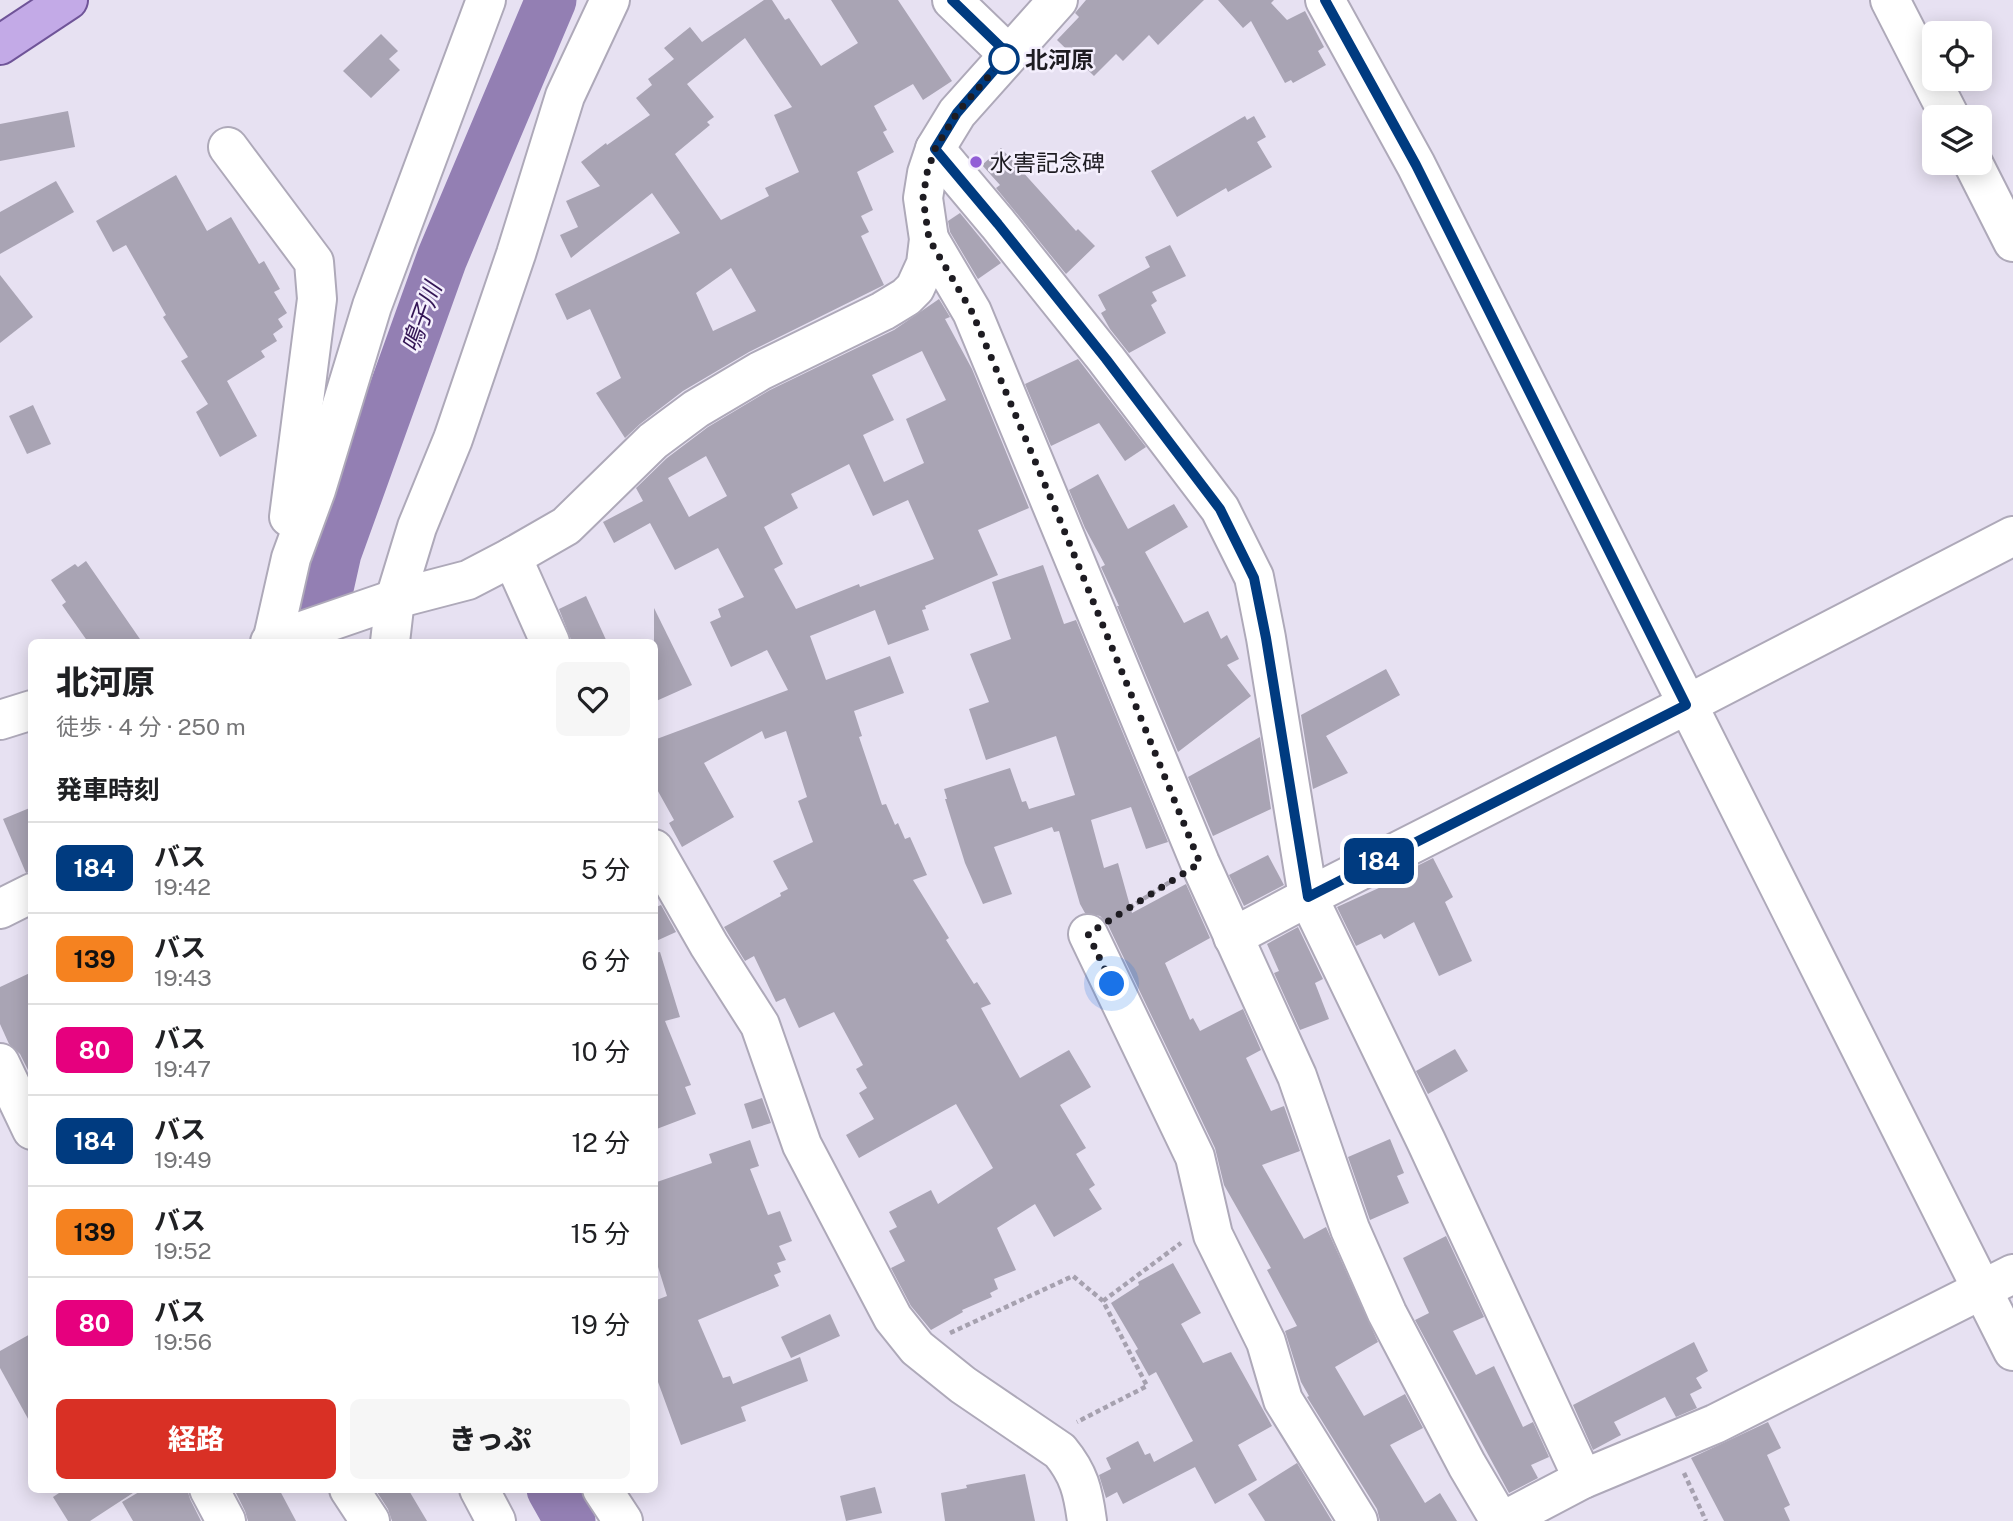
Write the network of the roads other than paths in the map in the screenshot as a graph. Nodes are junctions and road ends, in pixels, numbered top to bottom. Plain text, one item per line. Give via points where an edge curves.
1 (68, 0) edge
2 (486, 0) edge
3 (610, 0) edge
4 (952, 0) edge
5 (1058, 0) edge
6 (1325, 0) edge
7 (1890, 0) edge
8 (0, 46) edge
9 (1008, 54) junction
10 (1944, 105) edge
11 (228, 147) dead end
12 (935, 149) junction
13 (1979, 175) edge
14 (929, 239) junction
15 (2013, 242) edge
16 (2013, 536) edge
17 (512, 557) junction
18 (290, 558) junction
19 (386, 602) junction
20 (276, 639) edge
21 (279, 639) edge
22 (390, 639) edge
23 (549, 639) edge
24 (1686, 705) junction
25 (28, 711) edge
26 (0, 720) edge
27 (658, 856) edge
28 (28, 895) edge
29 (1308, 897) junction
30 (0, 909) edge
31 (1088, 934) road end
32 (1233, 937) junction
33 (0, 1063) edge
34 (27, 1110) edge
35 (1997, 1282) edge
36 (2013, 1351) edge
37 (1583, 1479) junction
38 (211, 1493) edge
39 (352, 1493) edge
40 (481, 1493) edge
41 (605, 1493) edge
42 (226, 1521) edge
43 (370, 1521) edge
44 (496, 1521) edge
45 (623, 1521) edge
46 (1087, 1521) edge
47 (1358, 1521) edge
48 (1502, 1521) edge

1 - 8 main road
2 - 18 street via 372,306 316,490
3 - 19 street via 565,96 453,439
4 - 9 street
5 - 9 street
6 - 24 street via 1416,165
7 - 10 street
9 - 12 street via 957,113
11 - 18 street via 314,262 317,299 289,512
12 - 14 street via 923,198
12 - 29 street via 1106,359 1226,521 1254,578
13 - 15 street
14 - 17 street via 922,276 906,297 696,409 653,441 566,526
14 - 32 street via 972,312
16 - 24 street
17 - 19 street via 468,580
17 - 23 street
18 - 20 street
19 - 21 street
19 - 22 street
24 - 29 street
24 - 35 street
25 - 26 street
27 - 46 street via 760,1026 802,1145 893,1318 917,1348 963,1385 1060,1451 1084,1492
28 - 30 street
29 - 32 street
29 - 37 street
31 - 47 street via 1195,1157 1213,1235 1266,1342 1283,1400
32 - 48 street via 1297,1076 1350,1229 1387,1313 1467,1465
33 - 34 street
35 - 36 street
35 - 37 street via 1728,1418
37 - 48 street
38 - 42 street
39 - 43 street
40 - 44 street
41 - 45 street

